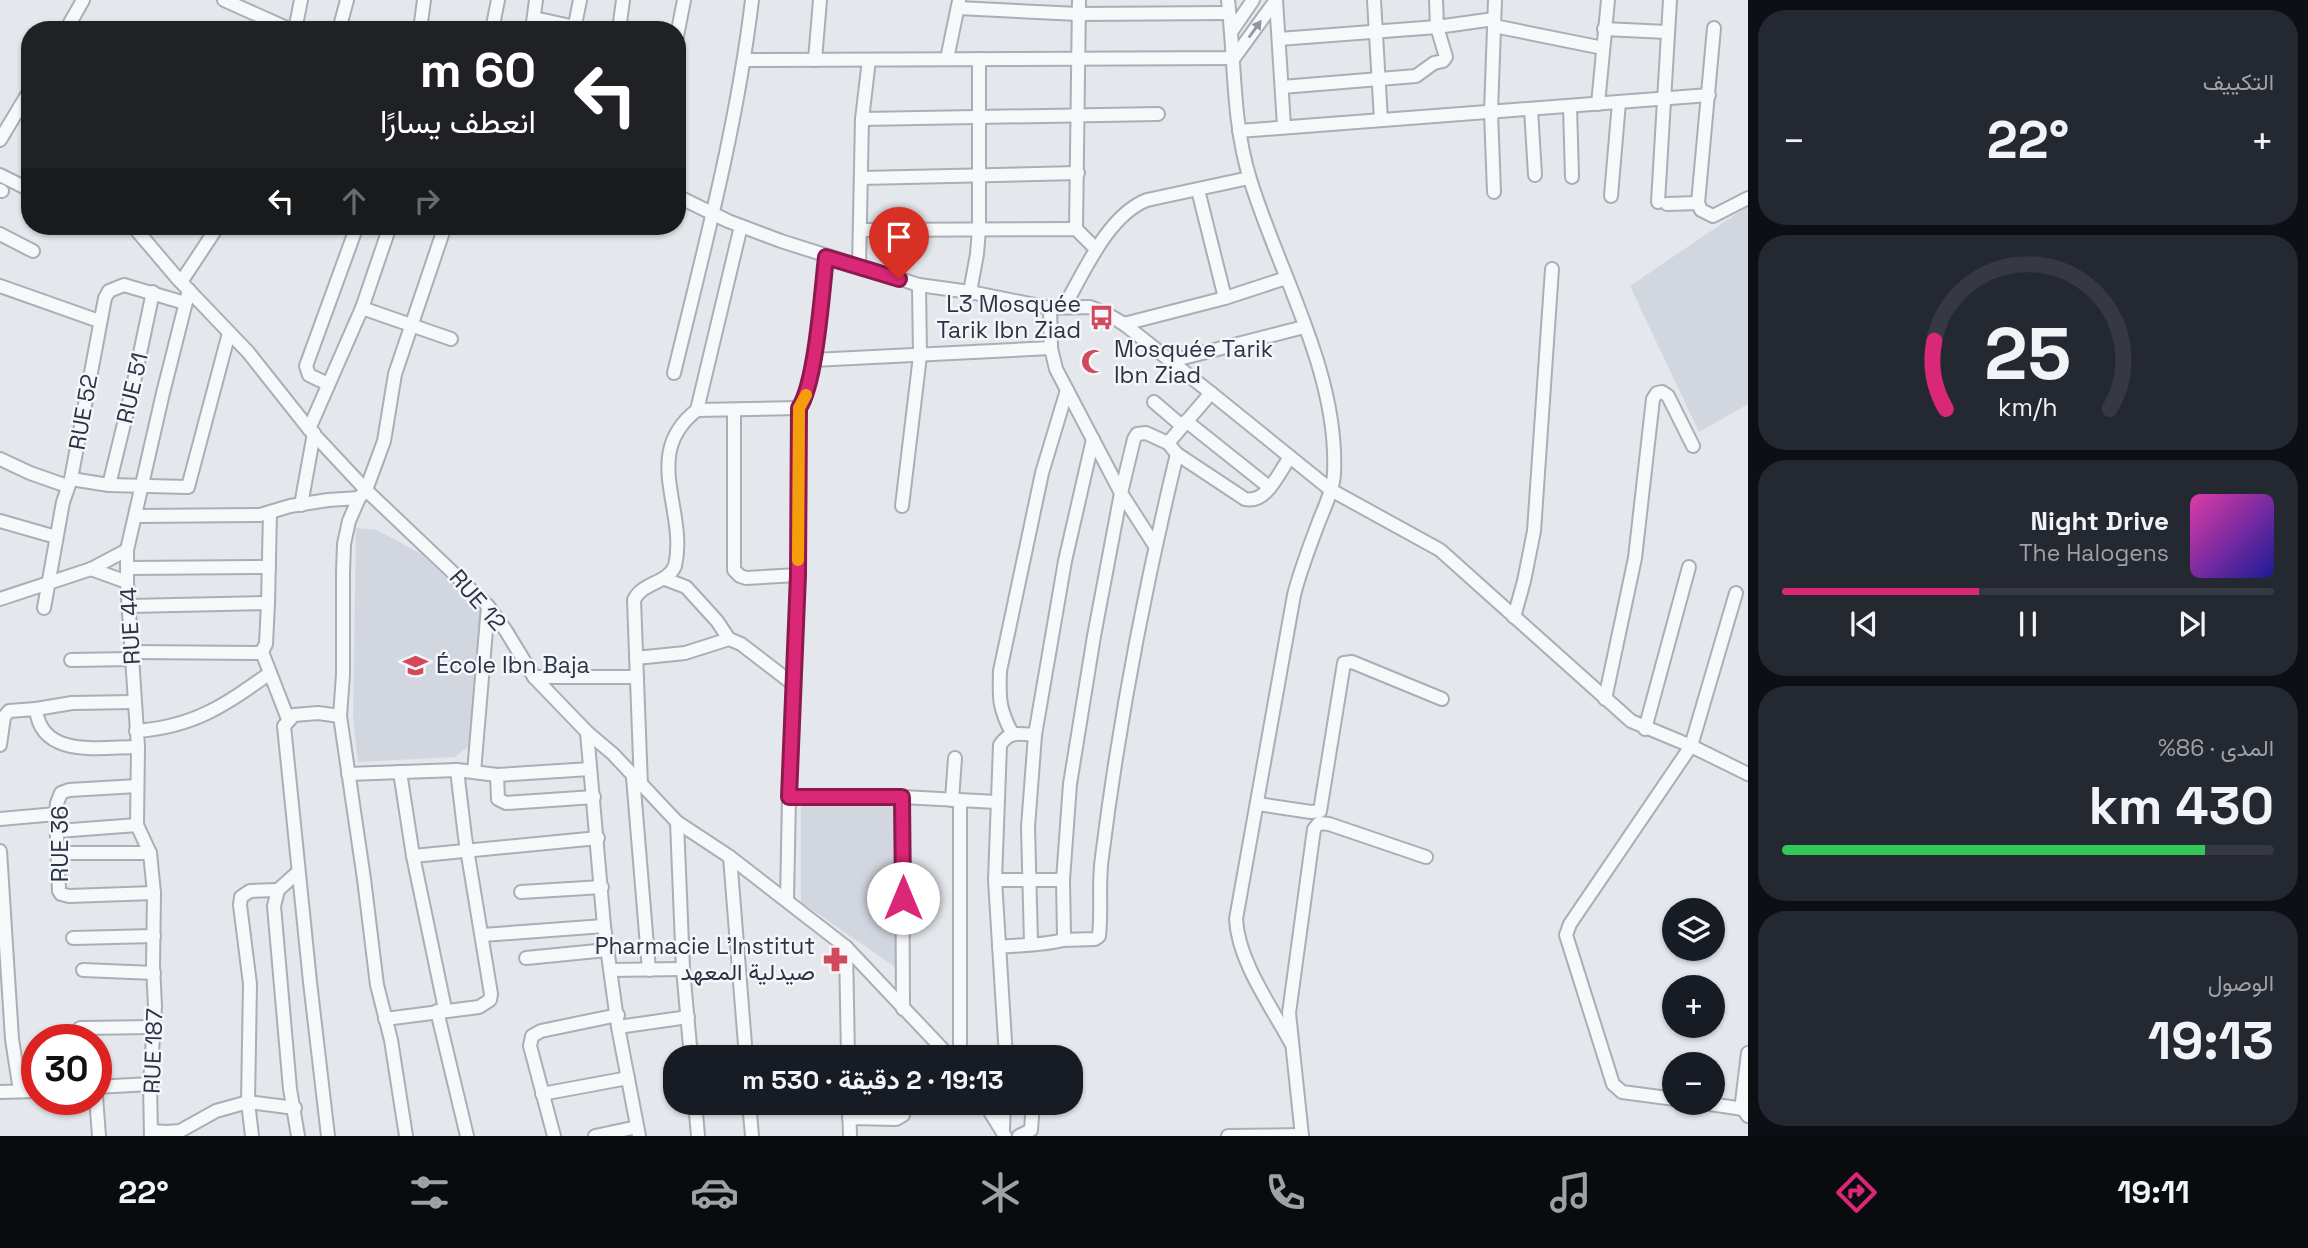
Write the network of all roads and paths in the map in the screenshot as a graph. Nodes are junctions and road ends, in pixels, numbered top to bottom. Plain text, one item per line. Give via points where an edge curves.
1 (83, 0) edge
2 (225, 0) edge
3 (301, 0) edge
4 (347, 0) edge
5 (424, 0) edge
6 (498, 0) edge
7 (536, 0) edge
8 (580, 0) edge
9 (623, 0) edge
10 (684, 0) edge
11 (752, 0) edge
12 (820, 0) edge
13 (1079, 0) edge
14 (1253, 0) edge
15 (1276, 0) edge
16 (1374, 0) edge
17 (1436, 0) edge
18 (1495, 0) edge
19 (1608, 0) edge
20 (1670, 0) edge
21 (958, 4) edge
22 (1229, 7) edge
23 (1078, 14) junction
24 (71, 21) edge
25 (273, 21) edge
26 (295, 21) edge
27 (341, 21) edge
28 (421, 21) edge
29 (494, 21) edge
30 (533, 21) edge
31 (576, 21) edge
32 (620, 21) edge
33 (680, 21) edge
34 (1494, 23) junction
35 (1437, 27) junction
36 (1714, 28) dead end
37 (1604, 29) junction
38 (1376, 30) junction
39 (1231, 32) junction
40 (1667, 32) junction
41 (1279, 39) junction
42 (1603, 48) junction
43 (1234, 58) junction
44 (979, 59) junction
45 (1077, 59) junction
46 (745, 60) junction
47 (816, 60) junction
48 (869, 60) junction
49 (947, 60) junction
50 (1378, 79) junction
51 (1282, 87) junction
52 (1709, 95) junction
53 (1664, 99) junction
54 (1619, 102) junction
55 (1598, 104) junction
56 (21, 105) edge
57 (1570, 106) junction
58 (1531, 109) junction
59 (1491, 112) junction
60 (1158, 114) dead end
61 (1079, 116) junction
62 (978, 117) junction
63 (862, 119) junction
64 (1381, 120) junction
65 (1284, 126) junction
66 (1239, 131) junction
67 (0, 140) edge
68 (1078, 173) junction
69 (0, 175) edge
70 (978, 175) junction
71 (1535, 175) dead end
72 (1572, 177) dead end
73 (861, 178) junction
74 (1249, 178) junction
75 (21, 186) edge
76 (1198, 190) junction
77 (1494, 192) dead end
78 (1611, 195) dead end
79 (1748, 198) edge
80 (686, 200) edge
81 (1698, 203) junction
82 (713, 212) junction
83 (741, 226) junction
84 (979, 229) junction
85 (1076, 229) junction
86 (861, 230) junction
87 (0, 234) edge
88 (140, 235) edge
89 (214, 235) edge
90 (354, 235) edge
91 (387, 235) edge
92 (442, 235) edge
93 (1096, 249) junction
94 (33, 251) dead end
95 (826, 257) junction
96 (859, 267) junction
97 (1552, 269) dead end
98 (1286, 278) junction
99 (919, 285) junction
100 (0, 286) edge
101 (153, 292) junction
102 (185, 292) junction
103 (970, 292) junction
104 (1225, 298) junction
105 (362, 307) junction
106 (1064, 307) junction
107 (1050, 308) junction
108 (99, 321) junction
109 (1124, 324) junction
110 (410, 325) junction
111 (1304, 327) junction
112 (229, 333) junction
113 (451, 339) dead end
114 (1051, 348) junction
115 (920, 356) junction
116 (813, 360) junction
117 (1171, 361) junction
118 (674, 373) dead end
119 (328, 384) junction
120 (1067, 390) junction
121 (1211, 393) junction
122 (1154, 402) dead end
123 (799, 408) junction
124 (697, 410) junction
125 (734, 410) junction
126 (1184, 423) junction
127 (312, 431) junction
128 (1093, 439) junction
129 (1168, 443) junction
130 (1693, 446) dead end
131 (1177, 454) junction
132 (1290, 457) junction
133 (0, 459) edge
134 (69, 482) junction
135 (109, 485) junction
136 (142, 486) junction
137 (1269, 487) junction
138 (1331, 490) junction
139 (1121, 492) junction
140 (363, 494) junction
141 (301, 505) junction
142 (902, 506) dead end
143 (270, 513) junction
144 (136, 516) junction
145 (0, 522) edge
146 (56, 537) junction
147 (1155, 546) junction
148 (127, 550) junction
149 (269, 567) junction
150 (1689, 567) dead end
151 (128, 568) junction
152 (91, 569) junction
153 (798, 575) junction
154 (665, 579) junction
155 (127, 582) junction
156 (48, 583) junction
157 (1736, 593) dead end
158 (0, 599) edge
159 (268, 604) junction
160 (129, 606) junction
161 (488, 606) junction
162 (44, 608) dead end
163 (1514, 617) junction
164 (729, 639) junction
165 (262, 652) junction
166 (132, 655) junction
167 (636, 658) junction
168 (71, 660) dead end
169 (271, 673) junction
170 (534, 677) junction
171 (637, 677) junction
172 (793, 684) junction
173 (1442, 699) dead end
174 (1605, 699) junction
175 (134, 702) junction
176 (36, 709) junction
177 (340, 716) junction
178 (288, 719) junction
179 (1645, 729) junction
180 (136, 731) junction
181 (587, 732) junction
182 (1012, 733) junction
183 (1035, 735) junction
184 (0, 745) edge
185 (1691, 746) junction
186 (138, 747) junction
187 (956, 758) dead end
188 (590, 769) junction
189 (457, 770) junction
190 (400, 772) junction
191 (474, 772) junction
192 (348, 774) junction
193 (497, 775) junction
194 (1748, 775) edge
195 (637, 782) junction
196 (137, 786) junction
197 (594, 797) junction
198 (789, 797) junction
199 (902, 797) junction
200 (956, 800) junction
201 (997, 802) junction
202 (1258, 804) junction
203 (57, 814) junction
204 (0, 818) edge
205 (677, 822) junction
206 (137, 825) junction
207 (58, 831) junction
208 (598, 838) junction
209 (467, 850) junction
210 (0, 851) edge
211 (59, 853) junction
212 (149, 853) junction
213 (412, 856) junction
214 (730, 857) junction
215 (1426, 857) dead end
216 (298, 872) junction
217 (1029, 879) junction
218 (995, 880) junction
219 (1063, 880) junction
220 (602, 887) junction
221 (278, 890) junction
222 (521, 892) dead end
223 (153, 893) junction
224 (787, 900) junction
225 (604, 926) junction
226 (483, 935) junction
227 (154, 936) junction
228 (73, 938) dead end
229 (1062, 940) junction
230 (1031, 943) junction
231 (846, 947) junction
232 (999, 947) junction
233 (607, 950) junction
234 (526, 958) dead end
235 (683, 969) junction
236 (83, 970) dead end
237 (153, 970) junction
238 (611, 970) junction
239 (649, 970) junction
240 (903, 1009) junction
241 (441, 1010) junction
242 (688, 1017) junction
243 (385, 1019) junction
244 (618, 1021) junction
245 (155, 1027) junction
246 (112, 1028) edge
247 (1291, 1043) junction
248 (690, 1045) edge
249 (745, 1045) edge
250 (848, 1045) edge
251 (938, 1045) edge
252 (960, 1045) edge
253 (1005, 1045) edge
254 (1748, 1053) edge
255 (628, 1079) junction
256 (150, 1084) junction
257 (112, 1086) edge
258 (20, 1091) joint
259 (0, 1092) edge
260 (542, 1094) junction
261 (1662, 1097) edge
262 (248, 1102) junction
263 (295, 1108) junction
264 (1725, 1108) edge
265 (1745, 1113) edge
266 (97, 1115) edge
267 (696, 1115) edge
268 (750, 1115) edge
269 (903, 1115) edge
270 (992, 1115) edge
271 (1004, 1115) edge
272 (1032, 1115) edge
273 (849, 1118) joint
274 (638, 1131) edge
275 (151, 1133) edge
276 (1004, 1133) edge
277 (1302, 1135) edge
278 (99, 1136) edge
279 (252, 1136) edge
280 (298, 1136) edge
281 (328, 1136) edge
282 (406, 1136) edge
283 (467, 1136) edge
284 (554, 1136) edge
285 (595, 1136) edge
286 (698, 1136) edge
287 (752, 1136) edge
288 (850, 1136) edge
289 (1019, 1136) edge
290 (1228, 1136) edge

1 - 24 street
2 - 25 street
3 - 26 street
4 - 27 street
5 - 28 street
6 - 29 street
7 - 30 street
8 - 31 street
9 - 32 street
10 - 33 street
11 - 46 street
12 - 47 street
13 - 23 street
14 - 39 street
15 - 41 street
43 -> 15 street
16 - 38 street
17 - 35 street
18 - 34 street
19 - 37 street
20 - 40 street
21 - 23 street
21 - 49 street
22 - 23 street
22 - 39 street
23 - 45 street
34 - 35 street
34 - 42 street
34 - 59 street
35 - 38 street
35 - 50 street via 1446,54 1443,61 1416,76
36 - 52 street
37 - 40 street
37 - 42 street
38 - 41 street
38 - 50 street
39 - 43 street
40 - 53 street
41 - 51 street
42 - 55 street
43 - 45 street
43 - 66 street
44 - 45 street
44 - 49 street
44 - 62 street
45 - 61 street
46 - 47 street
46 - 82 street
47 - 48 street
48 - 49 street
48 - 63 street
50 - 51 street
50 - 64 street
51 - 65 street
52 - 53 street
52 - 81 street
53 - 54 street
53 - 81 street via 1663,203
54 - 55 street
54 - 78 street
55 - 57 street
56 - 67 street
57 - 58 street
57 - 72 street
58 - 59 street
58 - 71 street
59 - 64 street
59 - 77 street
60 - 61 street
61 - 62 street
61 - 68 street
62 - 63 street
62 - 70 street
63 - 73 street
64 - 65 street
65 - 66 street
66 - 74 street
68 - 70 street
68 - 85 street
69 - 75 street
70 - 73 street
70 - 84 street
73 - 86 street
74 - 76 street
74 - 98 street
76 - 93 street via 1135,205
76 - 104 street
79 - 81 street via 1713,216
80 - 82 street
82 - 83 street
82 - 118 street
83 - 95 street
83 - 124 street
84 - 85 street
84 - 86 street
84 - 103 street
85 - 93 street
86 - 96 street
87 - 94 street
88 - 102 street, RUE 12
89 - 102 street
90 - 119 street via 306,366 309,375
91 - 105 street
92 - 110 street
93 - 106 street
95 - 96 street
95 - 116 street
96 - 99 street
97 - 163 street via 1534,531
98 - 104 street
98 - 111 street
99 - 103 street
99 - 115 street
100 - 108 street
101 - 102 street
101 - 108 street, RUE 52 via 124,285 114,288 107,294
101 - 135 street, RUE 51
102 - 112 street, RUE 12
102 - 136 street, RUE 44
103 - 107 street
104 - 109 street
105 - 110 street
105 - 119 street
106 - 107 street
106 - 109 street via 1090,307
107 - 114 street
108 - 134 street, RUE 52
109 - 117 street
110 - 113 street
110 - 140 street via 395,374 384,441
111 - 117 street
111 - 138 street via 1327,390 1334,461
112 - 127 street, RUE 12
112 - 136 street via 191,483 184,488
114 - 115 street
114 - 120 street
115 - 116 street
115 - 142 street
116 - 123 street
117 - 121 street
119 - 127 street
120 - 128 street
120 - 182 street via 1042,473 1000,671 1002,715
121 - 126 street
121 - 132 street
122 - 126 street
123 - 125 street
123 - 153 street
124 - 125 street
124 - 154 street via 681,423 669,447 677,561
125 - 153 street via 734,570 746,578
126 - 129 street
126 - 137 street
127 - 140 street, RUE 12
127 - 141 street
128 - 139 street
128 - 183 street via 1065,561
129 - 131 street
129 - 139 street via 1143,433 1135,436
130 - 174 street via 1668,396 1657,393 1635,558
131 - 137 street via 1245,499 1260,498
131 - 147 street
132 - 137 street
132 - 138 street
133 - 134 street via 30,473
134 - 135 street
134 - 146 street, RUE 52
135 - 136 street
136 - 144 street, RUE 44
138 - 163 street via 1440,550
138 - 202 street via 1294,595
139 - 147 street
139 - 219 street via 1070,784
140 - 141 street
140 - 161 street, RUE 12
140 - 177 street via 344,544
141 - 143 street
143 - 144 street
143 - 149 street
144 - 148 street, RUE 44
145 - 146 street
146 - 156 street, RUE 52
147 - 229 street via 1101,860 1099,936
148 - 151 street, RUE 44
148 - 152 street
149 - 151 street
149 - 159 street
150 - 179 street
151 - 155 street, RUE 44
152 - 155 street
152 - 156 street
153 - 172 street
154 - 164 street via 686,587
154 - 167 street via 640,591 634,600
155 - 160 street, RUE 44
156 - 158 street
156 - 162 street, RUE 52
157 - 185 street
159 - 160 street
159 - 165 street
160 - 166 street, RUE 44
161 - 170 street, RUE 12
161 - 191 street
163 - 174 street
164 - 167 street via 685,653
164 - 172 street
165 - 166 street
165 - 169 street
166 - 168 street
166 - 175 street, RUE 44
167 - 171 street
169 - 178 street
169 - 180 street via 194,720
170 - 171 street
170 - 181 street, RUE 12
171 - 195 street
172 - 198 street
173 - 202 street via 1352,662 1344,663 1320,811
174 - 179 street
175 - 176 street via 72,702
175 - 180 street, RUE 44
176 - 184 street via 9,711
176 - 186 street via 47,737 64,746
177 - 178 street via 318,713
177 - 192 street
178 - 216 street via 284,741
179 - 185 street
180 - 186 street, RUE 44
181 - 188 street
181 - 195 street, RUE 12
182 - 183 street
182 - 201 street via 1000,745
183 - 217 street via 1027,827
185 - 194 street
185 - 261 street via 1566,935 1613,1084 1622,1092
186 - 196 street, RUE 44
187 - 200 street
188 - 193 street
188 - 197 street
189 - 190 street
189 - 191 street
189 - 209 street
190 - 192 street
190 - 213 street
191 - 193 street
192 - 243 street
193 - 197 street via 496,793 506,803
195 - 205 street, RUE 12
195 - 239 street
196 - 203 street, RUE 36 via 61,793
196 - 206 street, RUE 44
197 - 208 street
198 - 199 street
198 - 224 street
199 - 200 street
199 - 240 street
200 - 201 street
200 - 252 street
201 - 218 street
202 - 247 street via 1236,919 1237,937
203 - 204 street
203 - 207 street, RUE 36
205 - 214 street, RUE 12
205 - 235 street
206 - 207 street
206 - 212 street, RUE 44
207 - 211 street, RUE 36
208 - 209 street
208 - 220 street
209 - 213 street
209 - 226 street
210 - 258 street via 12,1040
211 - 212 street
211 - 223 street, RUE 36 via 59,891 64,896
212 - 223 street, RUE 44
213 - 241 street
214 - 224 street, RUE 12
214 - 249 street
215 - 247 street via 1323,822 1315,826 1289,1013
216 - 221 street
216 - 281 street
217 - 218 street
217 - 219 street
217 - 230 street
218 - 232 street
219 - 229 street
220 - 222 street
220 - 225 street
221 - 262 street via 250,891 241,897 250,984
221 - 263 street via 274,906
223 - 227 street, RUE 44
224 - 231 street, RUE 12
225 - 226 street
225 - 233 street
226 - 241 street via 490,1000 479,1007
227 - 228 street
227 - 237 street, RUE 44
229 - 230 street
230 - 232 street
231 - 240 street, RUE 12
231 - 250 street
232 - 253 street
233 - 234 street
233 - 238 street
235 - 239 street
235 - 242 street
236 - 237 street
237 - 245 street, RUE 187
238 - 239 street
238 - 244 street
240 - 251 street, RUE 12
241 - 243 street
241 - 283 street
242 - 244 street
242 - 248 street
243 - 282 street
244 - 255 street
244 - 260 street via 532,1036 530,1046
245 - 246 street
245 - 256 street, RUE 187
247 - 277 street
254 - 265 street
255 - 260 street
255 - 274 street
256 - 257 street
256 - 275 street, RUE 187
258 - 259 street
260 - 284 street
262 - 263 street
262 - 275 street via 216,1111 180,1130
262 - 279 street
263 - 280 street
264 - 265 street
266 - 278 street
267 - 286 street
268 - 287 street
269 - 273 street via 896,1119
270 - 276 street
271 - 276 street
272 - 289 street via 1031,1130
273 - 288 street
274 - 285 street
277 - 290 street

